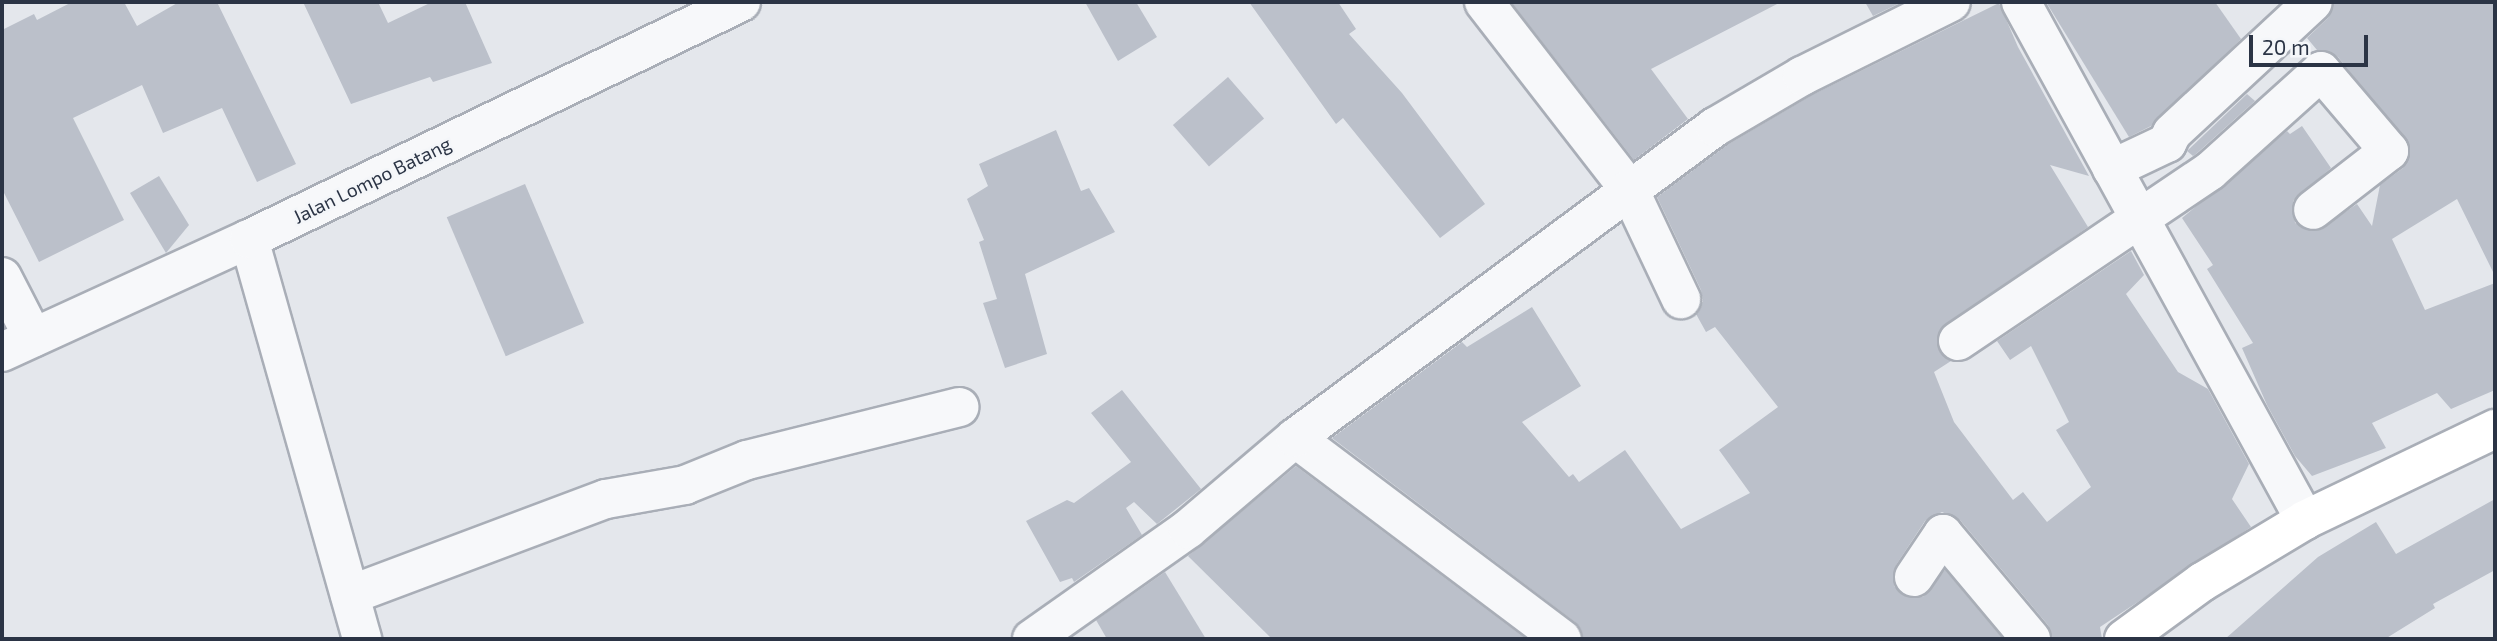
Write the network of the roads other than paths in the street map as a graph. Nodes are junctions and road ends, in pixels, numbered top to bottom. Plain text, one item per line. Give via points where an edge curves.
1 (741, 2) edge
2 (1484, 2) edge
3 (1951, 2) edge
4 (2021, 2) edge
5 (2313, 2) edge
6 (2112, 169) junction
7 (1629, 189) junction
8 (2312, 210) dead end
9 (2140, 220) junction
10 (249, 239) junction
11 (2, 276) edge
12 (1681, 299) dead end
13 (1958, 341) dead end
14 (17, 345) edge
15 (960, 407) dead end
16 (2495, 429) edge
17 (1295, 438) junction
18 (2305, 520) junction
19 (1914, 577) dead end
20 (350, 595) junction
21 (362, 639) edge
22 (1032, 639) edge
23 (1562, 639) edge
24 (2031, 639) edge
25 (2124, 639) edge

1 - 10 street, Jalan Lompo Batang
2 - 7 street
3 - 7 street via 1802,76 1715,127
4 - 6 street
5 - 6 street via 2172,133 2167,143
6 - 9 street
7 - 12 street
7 - 17 street
8 - 9 street via 2389,151 2321,71 2210,171
9 - 13 street
9 - 18 street
10 - 14 street, Jalan Lompo Batang
10 - 20 street
11 - 14 street
15 - 20 street via 747,460 685,485 606,499
16 - 18 highway
17 - 22 street via 1188,529
17 - 23 street
18 - 25 highway via 2202,582
19 - 24 street via 1943,534
20 - 21 street

